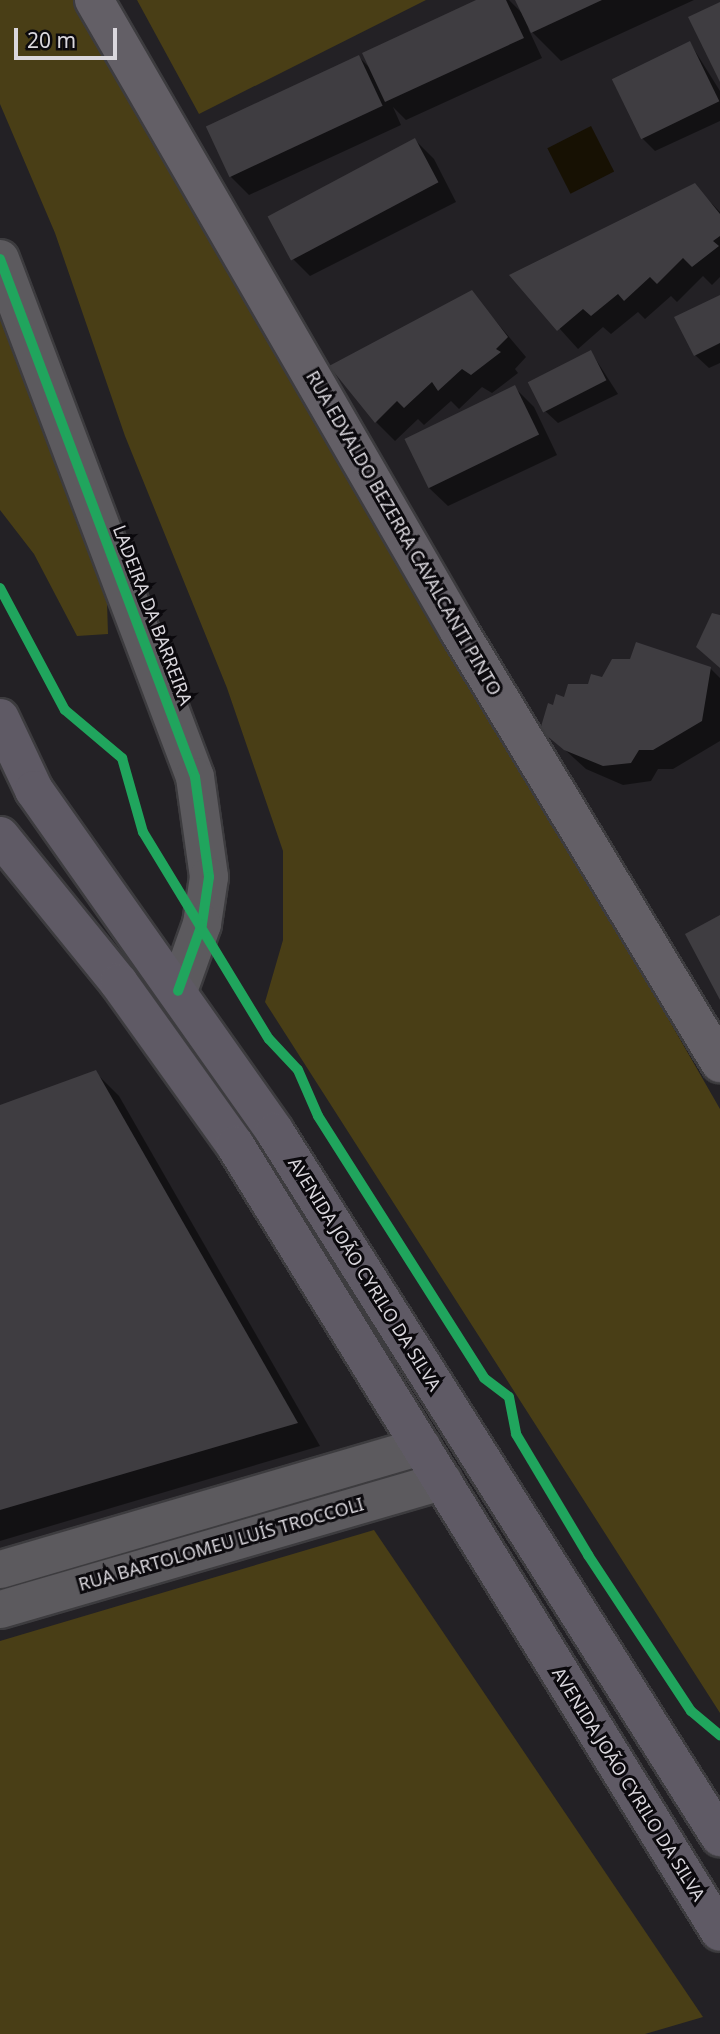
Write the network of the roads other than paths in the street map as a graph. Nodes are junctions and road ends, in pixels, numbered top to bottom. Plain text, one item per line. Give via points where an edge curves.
1 (94, 0) edge
2 (0, 258) edge
3 (0, 718) edge
4 (0, 836) edge
5 (178, 991) junction
6 (720, 1063) edge
7 (421, 1446) junction
8 (443, 1480) junction
9 (0, 1569) edge
10 (0, 1609) edge
11 (720, 1837) edge
12 (720, 1932) edge

1 - 6 main road, RUA EDVALDO BEZERRA CAVALCANTI PINTO via 459,631
2 - 5 street, LADEIRA DA BARREIRA via 195,777 209,877 202,924
3 - 5 main road, AVENIDA JOÃO CYRILO DA SILVA via 34,790
4 - 7 main road, AVENIDA JOÃO CYRILO DA SILVA via 120,983 235,1145
5 - 11 main road, AVENIDA JOÃO CYRILO DA SILVA via 275,1132
7 - 8 main road, AVENIDA JOÃO CYRILO DA SILVA
7 - 9 street
8 - 10 street, RUA BARTOLOMEU LUÍS TROCCOLI
8 - 12 main road, AVENIDA JOÃO CYRILO DA SILVA

